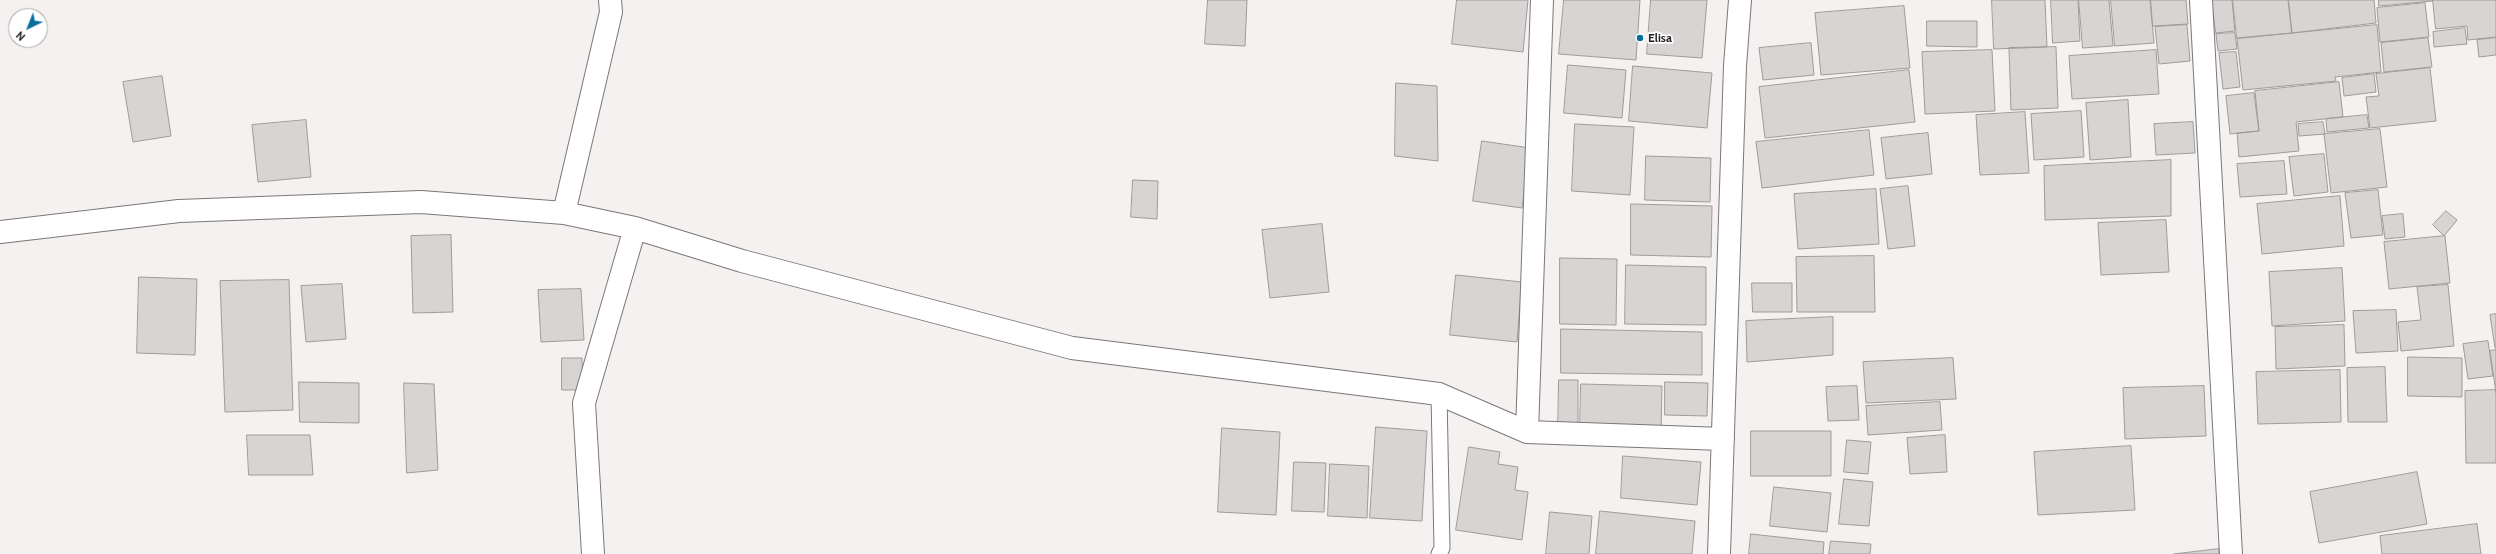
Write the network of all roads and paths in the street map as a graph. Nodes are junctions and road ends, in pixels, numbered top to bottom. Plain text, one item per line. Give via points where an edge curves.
1 (610, 0) edge
2 (1542, 0) edge
3 (2200, 0) edge
4 (1746, 1) edge
5 (564, 213) junction
6 (635, 228) junction
7 (0, 232) edge
8 (1439, 394) junction
9 (1528, 432) junction
10 (1723, 439) junction
11 (593, 554) edge
12 (1439, 554) edge
13 (1719, 554) edge
14 (2231, 554) edge

1 - 5 street via 611,12
2 - 9 street
3 - 14 street
4 - 10 street via 1735,66
5 - 6 street
5 - 7 street via 422,202 179,211
6 - 8 street via 742,261 1072,348
6 - 11 street via 584,403
8 - 9 street
8 - 12 lane via 1442,548
9 - 10 street
10 - 13 street

